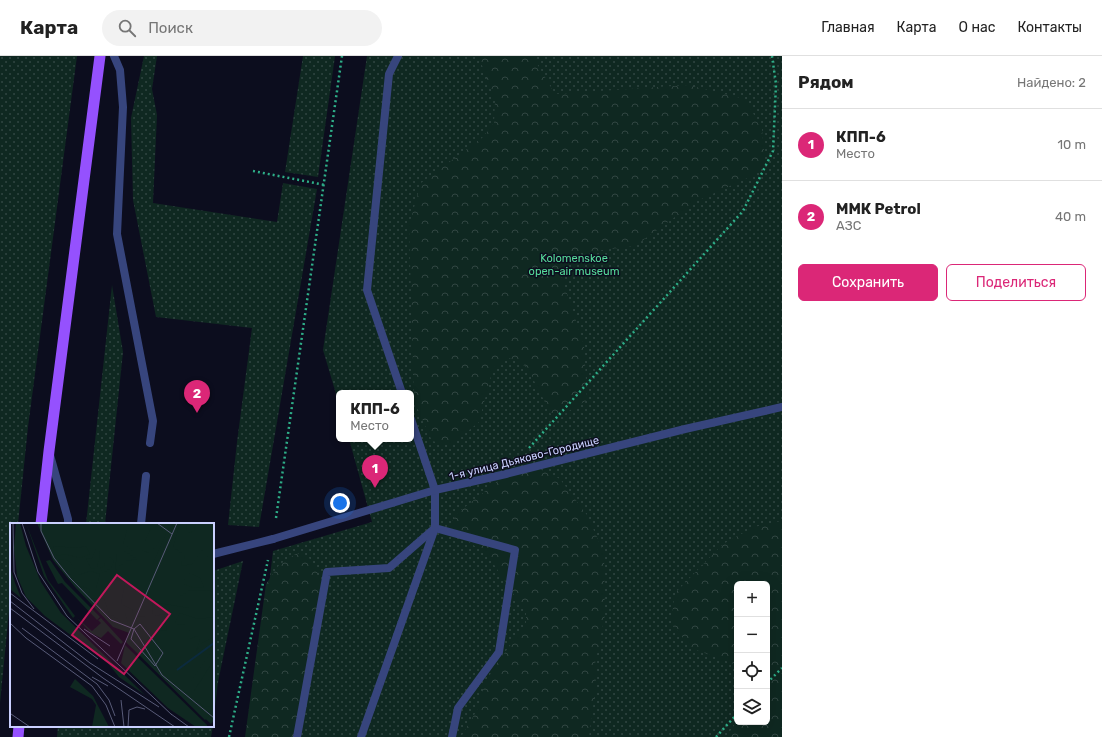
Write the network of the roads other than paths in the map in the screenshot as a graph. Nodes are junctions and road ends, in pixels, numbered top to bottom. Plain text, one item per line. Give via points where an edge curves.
1 (100, 56) edge
2 (114, 56) edge
3 (398, 56) edge
4 (401, 390) edge
5 (782, 407) edge
6 (414, 428) edge
7 (150, 443) dead end
8 (49, 451) junction
9 (146, 476) dead end
10 (435, 490) junction
11 (41, 523) edge
12 (68, 523) edge
13 (142, 523) edge
14 (435, 528) junction
15 (214, 554) edge
16 (19, 727) edge
17 (23, 727) edge
18 (18, 737) edge
19 (297, 737) edge
20 (361, 737) edge
21 (452, 737) edge

1 - 8 main road
2 - 7 street via 120,70 123,107 117,234 153,421
3 - 4 street via 389,74 367,290
5 - 10 street, 1-я улица Дьяково-Городище
6 - 10 street
8 - 11 main road
8 - 12 street
9 - 13 street
10 - 14 street
10 - 15 street, 1-я улица Дьяково-Городище via 273,539
14 - 19 street via 389,568 327,572
14 - 20 street
14 - 21 street via 515,550 499,652 458,708
16 - 18 main road
17 - 18 street

